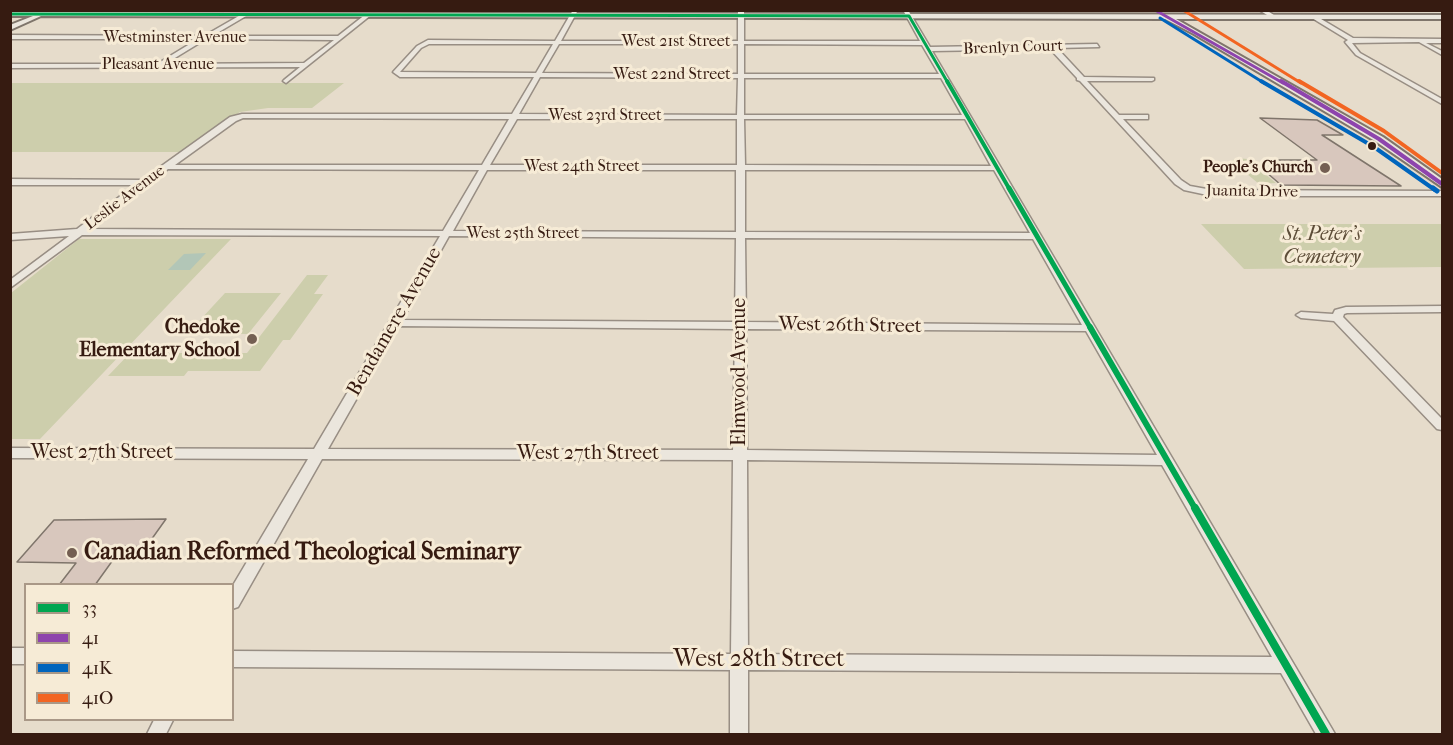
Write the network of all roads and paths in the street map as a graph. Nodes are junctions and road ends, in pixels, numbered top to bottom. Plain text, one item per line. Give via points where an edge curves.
1 (1154, 10) edge
2 (1261, 10) edge
3 (574, 13) edge
4 (740, 13) edge
5 (907, 13) edge
6 (10, 14) edge
7 (46, 14) junction
8 (244, 15) junction
9 (369, 15) junction
10 (1169, 15) edge
11 (1274, 16) junction
12 (1443, 16) edge
13 (1314, 17) junction
14 (10, 28) edge
15 (10, 37) edge
16 (205, 38) junction
17 (340, 38) junction
18 (1352, 40) junction
19 (1418, 41) junction
20 (1443, 41) edge
21 (557, 42) junction
22 (740, 42) junction
23 (926, 46) junction
24 (1051, 46) junction
25 (1097, 46) dead end
26 (1443, 53) edge
27 (158, 65) junction
28 (306, 65) junction
29 (10, 66) edge
30 (400, 75) joint
31 (539, 75) junction
32 (740, 76) junction
33 (944, 76) junction
34 (1078, 79) junction
35 (1152, 79) dead end
36 (286, 81) dead end
37 (1443, 102) edge
38 (515, 115) junction
39 (242, 116) joint
40 (741, 116) junction
41 (967, 117) junction
42 (1116, 117) junction
43 (1145, 117) dead end
44 (486, 166) junction
45 (167, 167) junction
46 (742, 168) junction
47 (997, 168) junction
48 (10, 182) edge
49 (144, 183) junction
50 (1443, 184) edge
51 (1443, 193) edge
52 (80, 231) junction
53 (445, 234) junction
54 (739, 234) junction
55 (1036, 236) junction
56 (10, 237) edge
57 (10, 285) edge
58 (1443, 309) edge
59 (1301, 315) dead end
60 (1337, 318) junction
61 (393, 323) junction
62 (740, 325) junction
63 (1090, 328) junction
64 (1443, 426) edge
65 (10, 453) edge
66 (319, 454) junction
67 (740, 454) junction
68 (1166, 460) junction
69 (234, 599) edge
70 (234, 658) edge
71 (739, 660) junction
72 (1286, 665) junction
73 (163, 721) edge
74 (156, 735) edge
75 (739, 735) edge
76 (1326, 735) edge

1 - 10 main road
2 - 11 street
3 - 4 main road
3 - 9 main road
3 - 21 street, Bendamere Avenue
4 - 5 main road
4 - 22 street, Elmwood Avenue
5 - 10 main road
5 - 23 street
6 - 7 main road
7 - 8 main road
7 - 14 main road
8 - 9 main road
8 - 16 street
9 - 17 street
10 - 11 main road
10 - 50 main road via 1379,139
11 - 13 main road
12 - 13 main road
13 - 18 street
15 - 16 street, Westminster Avenue
16 - 17 street, Westminster Avenue
16 - 27 street
17 - 28 street
18 - 19 street
18 - 37 street via 1348,42 1358,54
19 - 20 street
19 - 26 street
21 - 22 street, West 21st Street
21 - 30 street, West 21st Street via 428,42 418,47 396,72
21 - 31 street, Bendamere Avenue
22 - 23 street, West 21st Street
22 - 32 street, Elmwood Avenue
23 - 24 street, Brenlyn Court
23 - 33 street
24 - 25 street, Brenlyn Court
24 - 34 street, Juanita Drive
27 - 28 street, Pleasant Avenue
27 - 29 street, Pleasant Avenue
28 - 36 street
30 - 31 street, West 22nd Street
31 - 32 street, West 22nd Street
31 - 38 street, Bendamere Avenue
32 - 33 street, West 22nd Street
32 - 40 street, Elmwood Avenue
33 - 41 street
34 - 35 street
34 - 42 street, Juanita Drive
38 - 39 street, West 23rd Street
38 - 40 street, West 23rd Street
38 - 44 street, Bendamere Avenue
39 - 45 street, Leslie Avenue
40 - 41 street, West 23rd Street
40 - 46 street, Elmwood Avenue
41 - 47 street
42 - 43 street
42 - 51 street, Juanita Drive via 1178,182 1200,192
44 - 45 street, West 24th Street
44 - 46 street, West 24th Street
44 - 53 street, Bendamere Avenue
45 - 49 street, Leslie Avenue
46 - 47 street, West 24th Street
46 - 54 street, Elmwood Avenue
47 - 55 street
48 - 49 street
49 - 52 street, Leslie Avenue
52 - 53 street, West 25th Street
52 - 56 street, West 25th Street
52 - 57 street, Leslie Avenue
53 - 54 street, West 25th Street
53 - 61 street, Bendamere Avenue
54 - 55 street, West 25th Street
54 - 62 street, Elmwood Avenue
55 - 63 street
58 - 60 street via 1346,310
59 - 60 street
60 - 64 street
61 - 62 street, West 26th Street
61 - 66 street, Bendamere Avenue
62 - 63 street, West 26th Street
62 - 67 street, Elmwood Avenue
63 - 68 street
65 - 66 street, West 27th Street
66 - 67 street, West 27th Street
66 - 69 street, Bendamere Avenue
67 - 68 street, West 27th Street
67 - 71 street, Elmwood Avenue
68 - 72 street
70 - 71 street, West 28th Street
71 - 72 street, West 28th Street
71 - 75 street, Elmwood Avenue
72 - 76 street
73 - 74 street

